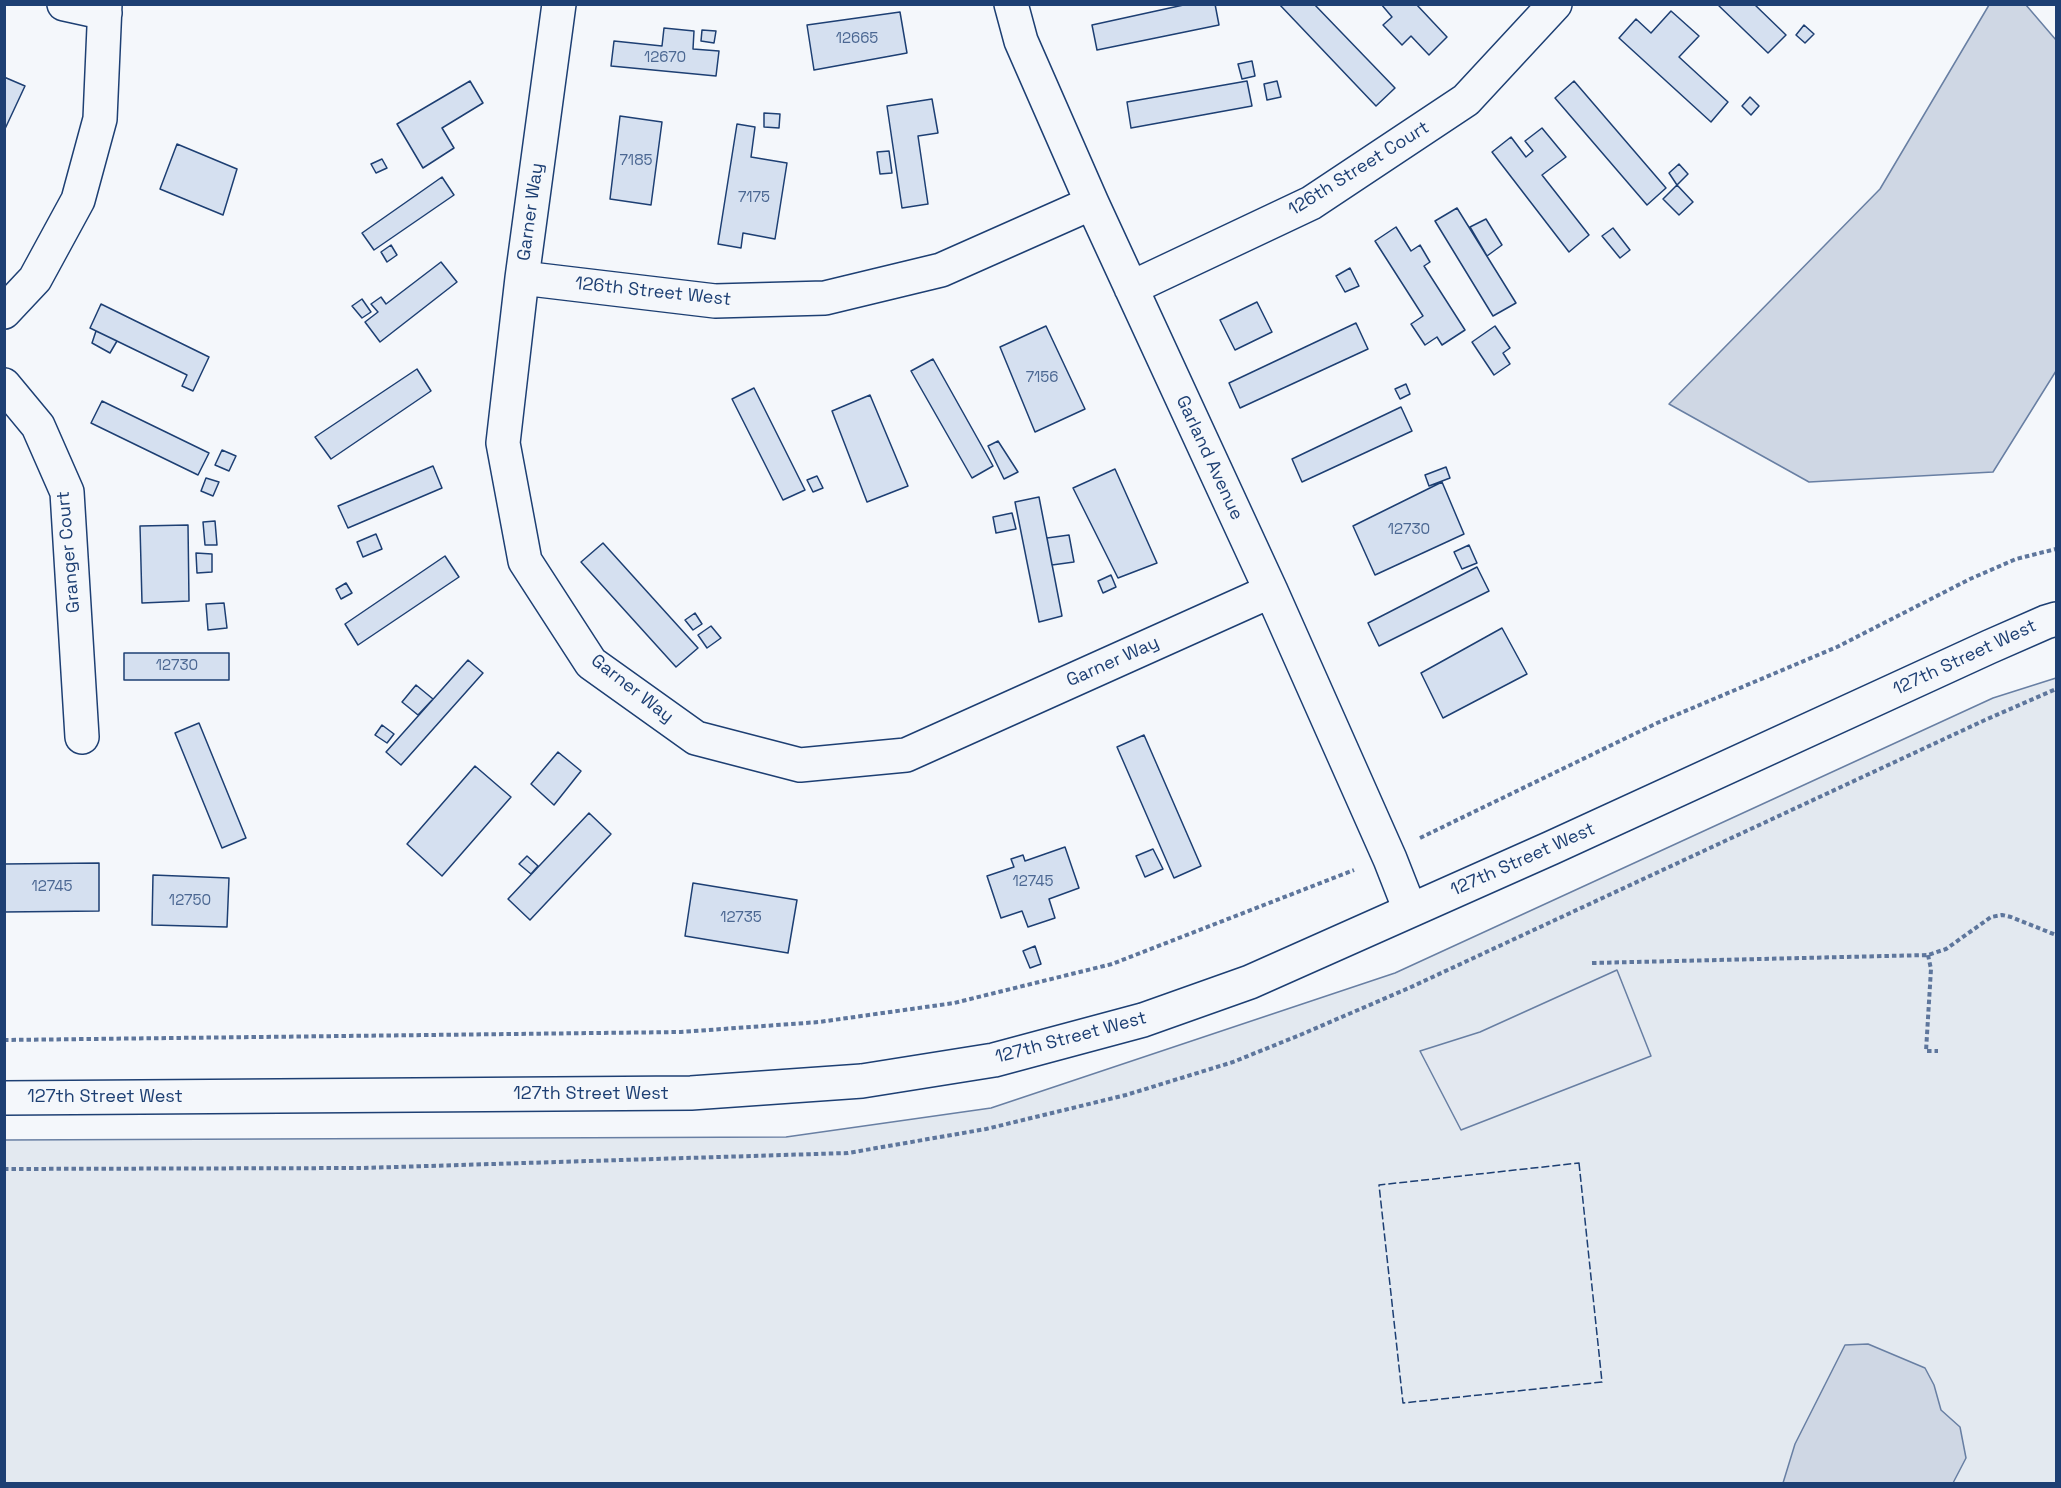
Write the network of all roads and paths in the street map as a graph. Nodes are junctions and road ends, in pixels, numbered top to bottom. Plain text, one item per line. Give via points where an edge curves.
1 (64, 4) edge
2 (559, 4) edge
3 (1011, 4) edge
4 (1555, 4) edge
5 (105, 9) edge
6 (1092, 203) junction
7 (522, 278) junction
8 (1131, 288) junction
9 (4, 312) edge
10 (4, 384) edge
11 (2056, 549) edge
12 (1271, 591) junction
13 (2056, 619) edge
14 (82, 737) dead end
15 (1388, 854) junction
16 (1410, 910) junction
17 (2056, 935) edge
18 (1928, 955) junction
19 (1592, 963) dead end
20 (4, 1040) edge
21 (1938, 1051) dead end
22 (4, 1098) edge

1 - 5 street
2 - 7 street, Garner Way
3 - 6 street, Garland Avenue via 1022,41
4 - 8 street, 126th Street Court via 1456,107 1311,203
5 - 9 street via 100,119 78,200 35,279
6 - 7 street, 126th Street West via 941,270 825,298 715,301
6 - 8 street, Garland Avenue
7 - 12 street, Garner Way via 503,443 525,561 591,663 696,738 800,765 906,755
8 - 12 street, Garland Avenue
10 - 14 street, Granger Court via 38,426 67,492
11 - 15 path via 2016,559 1970,579 1837,647 1657,723
12 - 15 street, Garland Avenue
13 - 16 street, 127th Street West
15 - 16 street, Garland Avenue
15 - 20 path via 1112,964 954,1003 830,1020 681,1032
16 - 22 street, 127th Street West via 1250,982 1143,1020 994,1060 862,1080 691,1093
17 - 18 path via 2002,915 1991,917 1946,949
18 - 19 path
18 - 21 path via 1931,969 1926,1051

